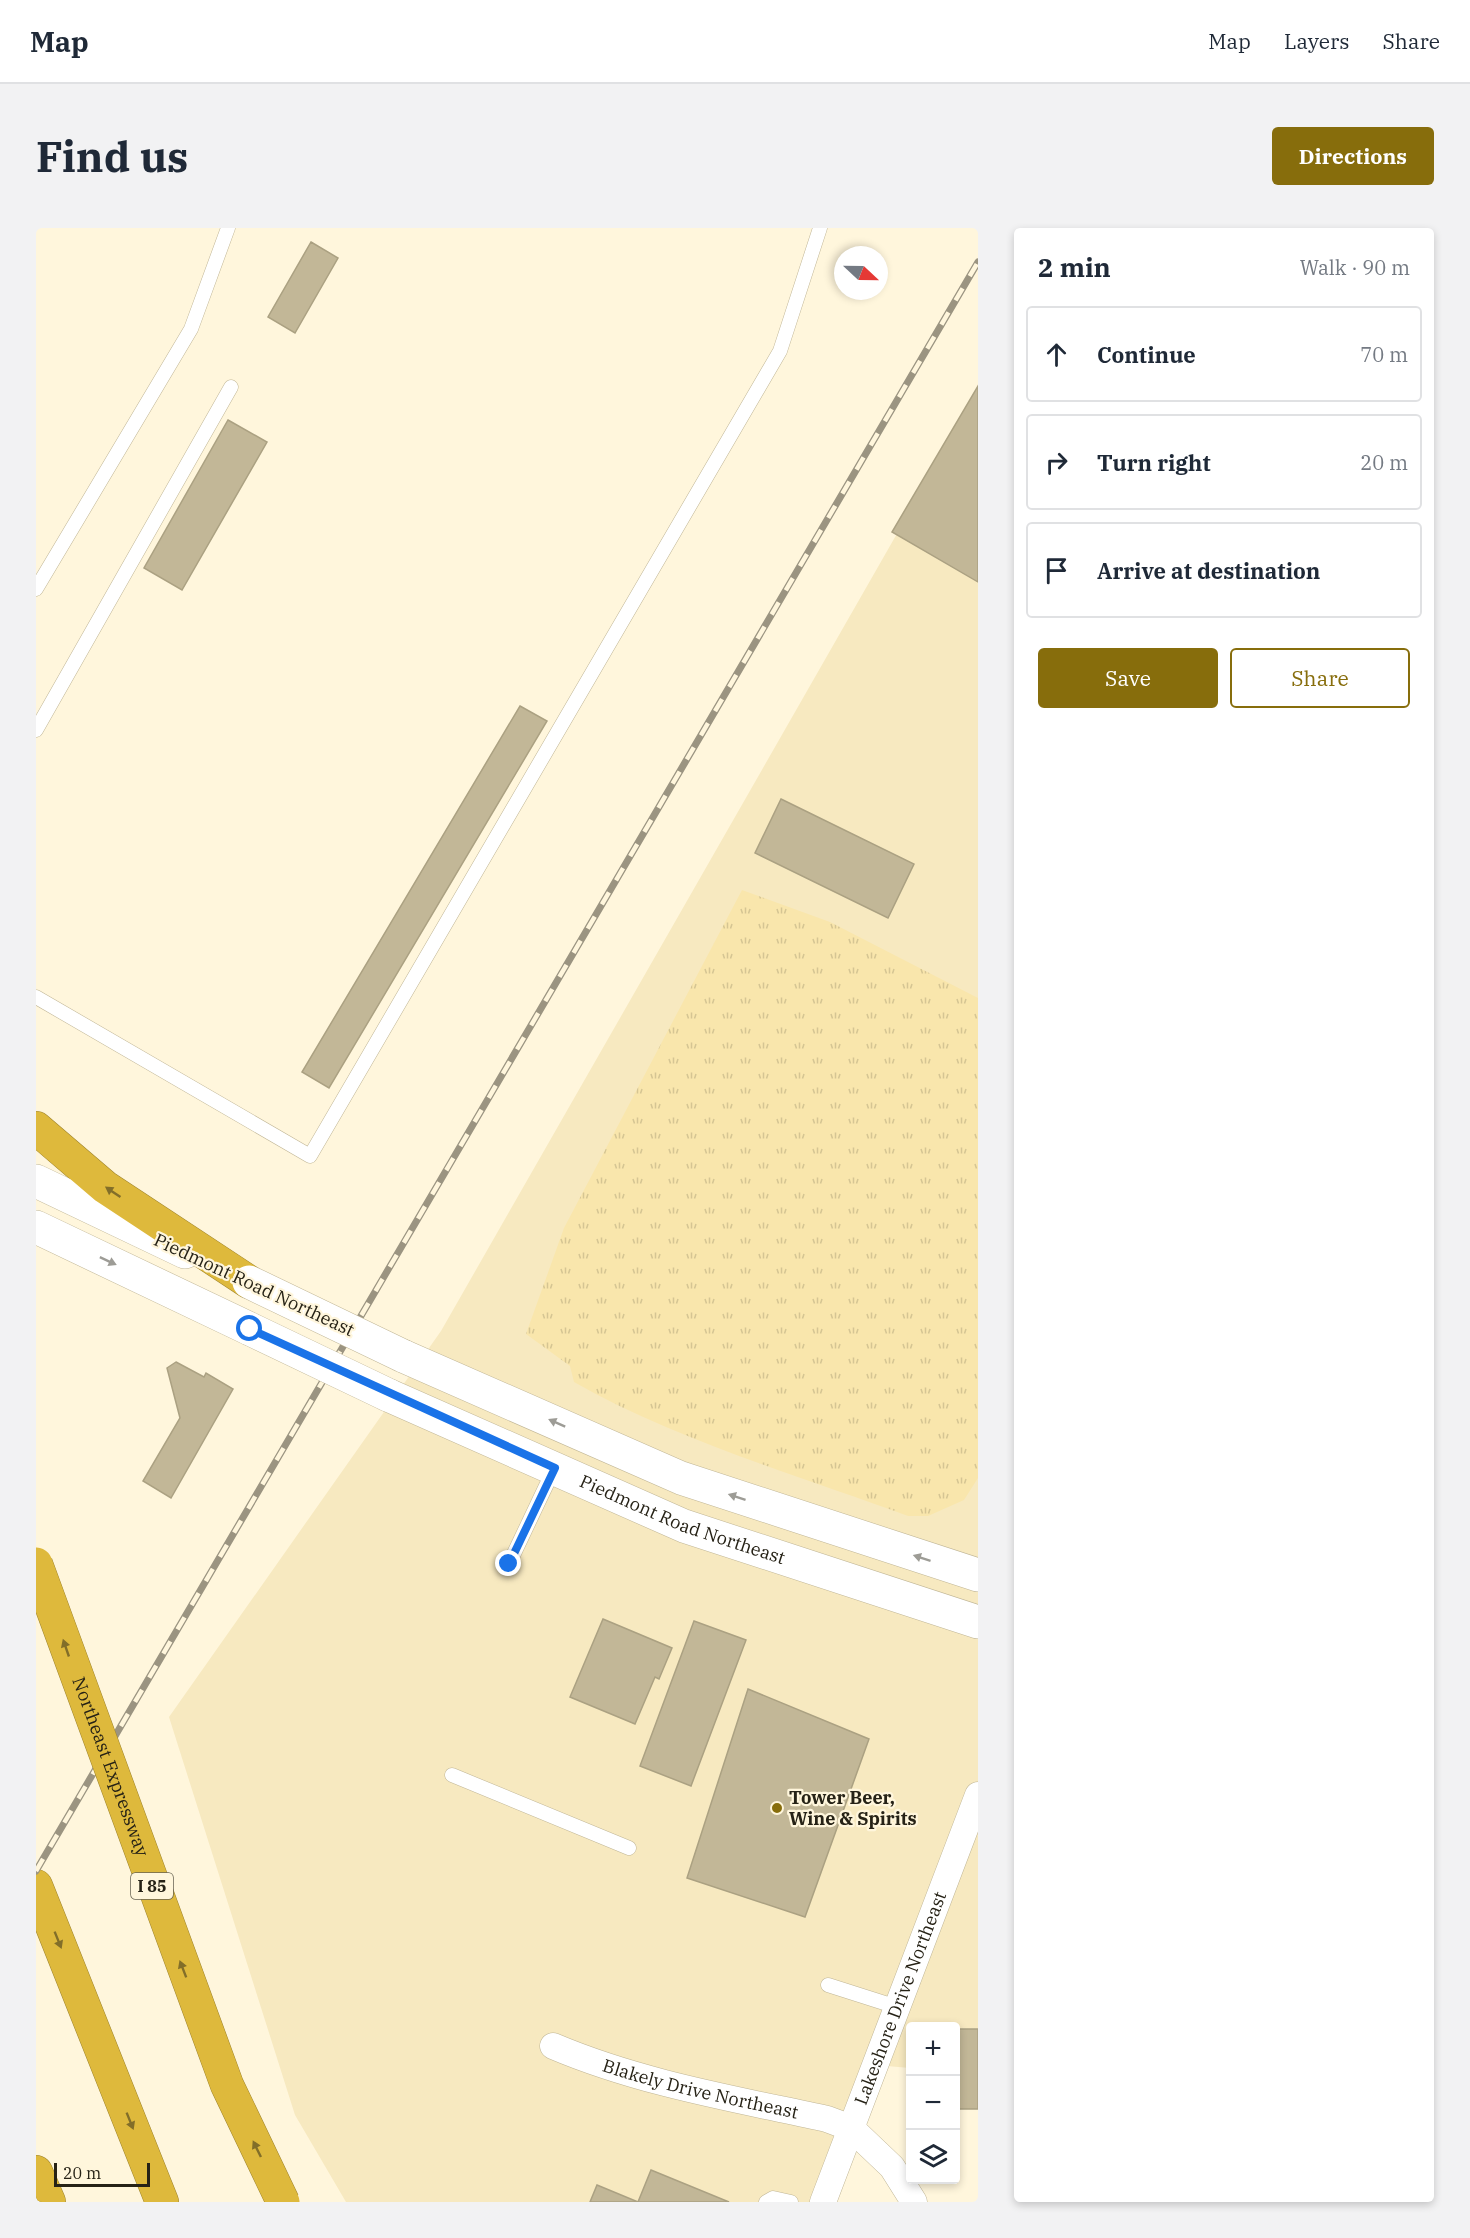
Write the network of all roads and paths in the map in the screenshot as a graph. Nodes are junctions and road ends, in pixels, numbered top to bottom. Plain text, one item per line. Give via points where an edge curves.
1 (228, 228) edge
2 (820, 228) edge
3 (231, 387) dead end
4 (36, 589) edge
5 (36, 730) edge
6 (36, 997) edge
7 (36, 1128) edge
8 (36, 1181) edge
9 (36, 1227) edge
10 (249, 1282) junction
11 (555, 1468) junction
12 (36, 1564) edge
13 (509, 1564) dead end
14 (978, 1575) edge
15 (978, 1622) edge
16 (452, 1775) dead end
17 (978, 1795) edge
18 (629, 1848) dead end
19 (36, 1886) edge
20 (828, 1985) dead end
21 (897, 2007) junction
22 (553, 2046) dead end
23 (851, 2128) junction
24 (36, 2172) edge
25 (49, 2202) edge
26 (162, 2202) edge
27 (283, 2202) edge
28 (766, 2202) edge
29 (791, 2202) edge
30 (823, 2202) edge
31 (914, 2202) edge

1 - 4 lane via 191,329
2 - 6 lane via 780,351 310,1156
3 - 5 lane
10 -> 7 highway via 105,1187
8 - 10 main road, Piedmont Road Northeast
9 -> 11 main road, Piedmont Road Northeast, bridge via 388,1395
14 -> 10 main road, Piedmont Road Northeast, bridge via 681,1478 403,1356
11 - 13 lane
11 - 15 main road, Piedmont Road Northeast via 684,1526
27 -> 12 highway, Northeast Expressway / I 85, bridge via 227,2085
16 - 18 lane
17 - 21 street, Lakeshore Drive Northeast
19 -> 26 highway
20 - 21 lane
21 - 23 street, Lakeshore Drive Northeast
22 - 23 street, Blakely Drive Northeast via 637,2077 827,2119
23 - 30 street, Lakeshore Drive Northeast
23 - 31 street via 892,2167
24 - 25 highway
28 - 29 lane via 773,2198

